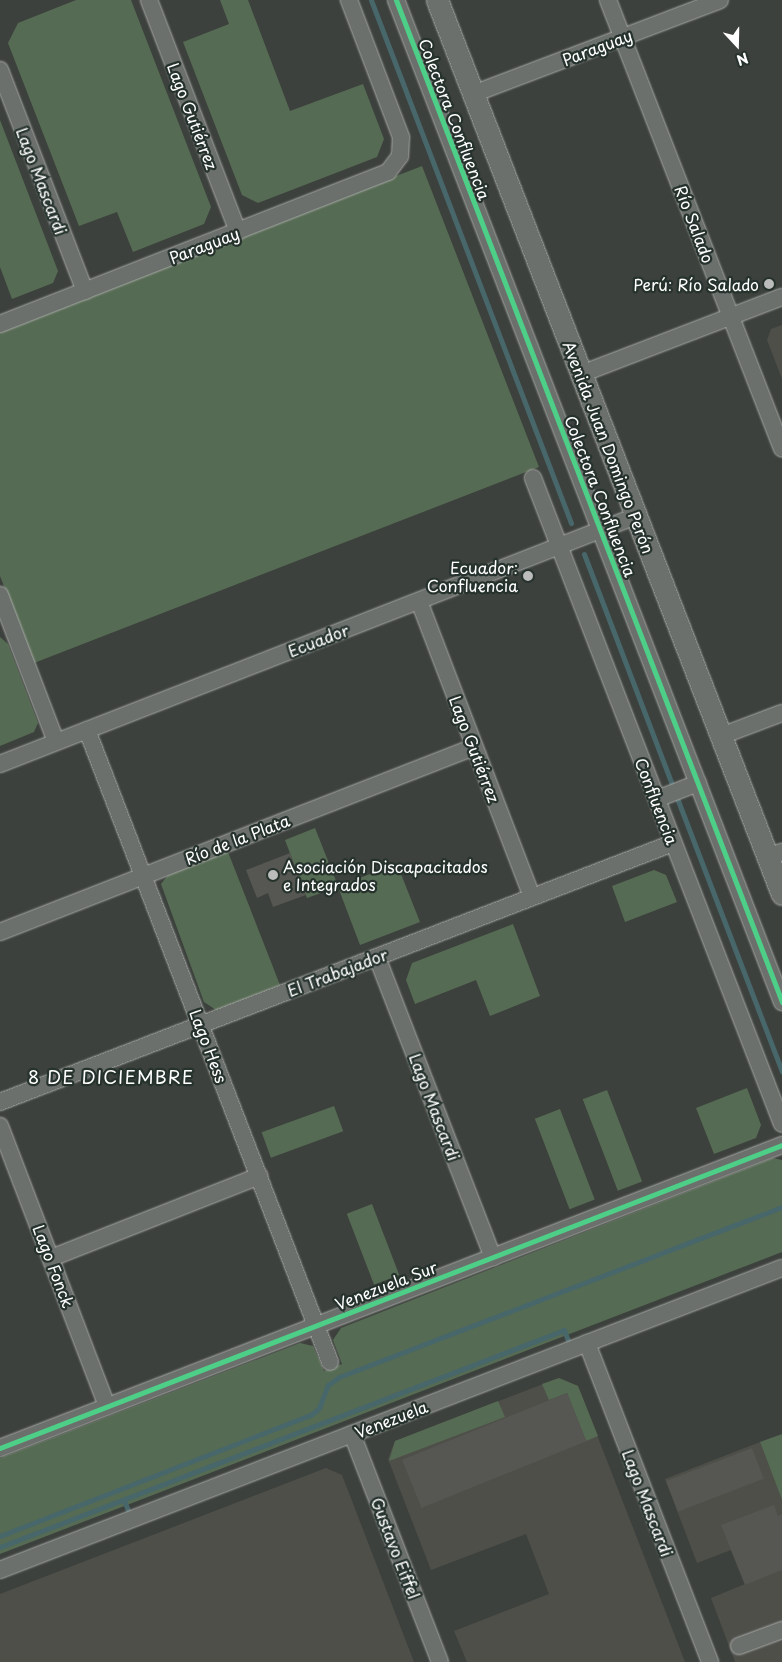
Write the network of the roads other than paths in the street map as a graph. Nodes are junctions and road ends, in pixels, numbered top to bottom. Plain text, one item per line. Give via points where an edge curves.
1 (149, 0) edge
2 (349, 0) edge
3 (396, 0) edge
4 (437, 0) edge
5 (608, 0) edge
6 (720, 0) edge
7 (623, 37) junction
8 (0, 70) edge
9 (473, 94) junction
10 (238, 232) junction
11 (85, 291) junction
12 (782, 297) edge
13 (731, 317) junction
14 (0, 324) edge
15 (581, 374) junction
16 (782, 448) edge
17 (533, 478) dead end
18 (636, 516) junction
19 (600, 530) junction
20 (559, 546) junction
21 (0, 595) edge
22 (419, 601) junction
23 (5, 623) edge
24 (782, 713) edge
25 (87, 730) junction
26 (721, 736) junction
27 (56, 742) junction
28 (474, 747) junction
29 (0, 764) edge
30 (698, 783) junction
31 (656, 798) junction
32 (673, 842) junction
33 (775, 854) edge
34 (143, 876) junction
35 (782, 894) edge
36 (532, 897) junction
37 (0, 932) edge
38 (377, 957) junction
39 (782, 1002) edge
40 (200, 1025) junction
41 (0, 1102) edge
42 (782, 1124) edge
43 (0, 1126) edge
44 (782, 1145) edge
45 (258, 1176) junction
46 (493, 1257) junction
47 (51, 1258) junction
48 (782, 1268) edge
49 (316, 1325) junction
50 (586, 1343) junction
51 (330, 1362) dead end
52 (107, 1406) junction
53 (352, 1434) junction
54 (0, 1448) edge
55 (0, 1570) edge
56 (782, 1630) edge
57 (739, 1646) dead end
58 (440, 1662) edge
59 (710, 1662) edge

1 - 10 street, Lago Gutiérrez
2 - 10 street, Paraguay via 402,137 400,156 379,178
3 - 19 street, Colectora Confluencia
4 - 9 main road, Avenida Juan Domingo Perón
5 - 7 street, Río Salado
6 - 7 street, Paraguay
7 - 9 street, Paraguay
7 - 13 street, Río Salado
8 - 11 street, Lago Mascardi
9 - 15 main road, Avenida Juan Domingo Perón
10 - 11 street, Paraguay
11 - 14 street, Paraguay
12 - 13 street
13 - 15 street
13 - 16 street, Río Salado
15 - 18 main road, Avenida Juan Domingo Perón
17 - 20 street, Confluencia
18 - 19 street, Ecuador
18 - 26 main road, Avenida Juan Domingo Perón
19 - 20 street, Ecuador
19 - 30 street, Colectora Confluencia
20 - 22 street, Ecuador
20 - 31 street, Confluencia
21 - 23 street
22 - 25 street, Ecuador
22 - 28 street, Lago Gutiérrez
23 - 27 street
24 - 26 street
25 - 27 street, Ecuador
25 - 34 street, Lago Hess
26 - 33 main road, Avenida Juan Domingo Perón
27 - 29 street, Ecuador
28 - 34 street, Río de la Plata
28 - 36 street, Lago Gutiérrez
30 - 31 street
30 - 39 street, Colectora Confluencia
31 - 32 street, Confluencia
32 - 36 street, El Trabajador
32 - 42 street, Confluencia
33 - 35 main road, Avenida Juan Domingo Perón
34 - 37 street, Río de la Plata
34 - 40 street, Lago Hess
36 - 38 street, El Trabajador
38 - 40 street, El Trabajador
38 - 46 street, Lago Mascardi
40 - 41 street, El Trabajador
40 - 45 street, Lago Hess
43 - 47 street, Lago Fonck
44 - 46 street, Venezuela Sur
45 - 47 street
45 - 49 street, Lago Hess
46 - 49 street, Venezuela Sur
47 - 52 street, Lago Fonck
48 - 50 street, Venezuela
49 - 51 street, Lago Hess
49 - 52 street, Venezuela Sur
50 - 53 street, Venezuela
50 - 59 street, Lago Mascardi
52 - 54 street, Venezuela Sur
53 - 55 street, Venezuela
53 - 58 street, Gustavo Eiffel
56 - 57 street

